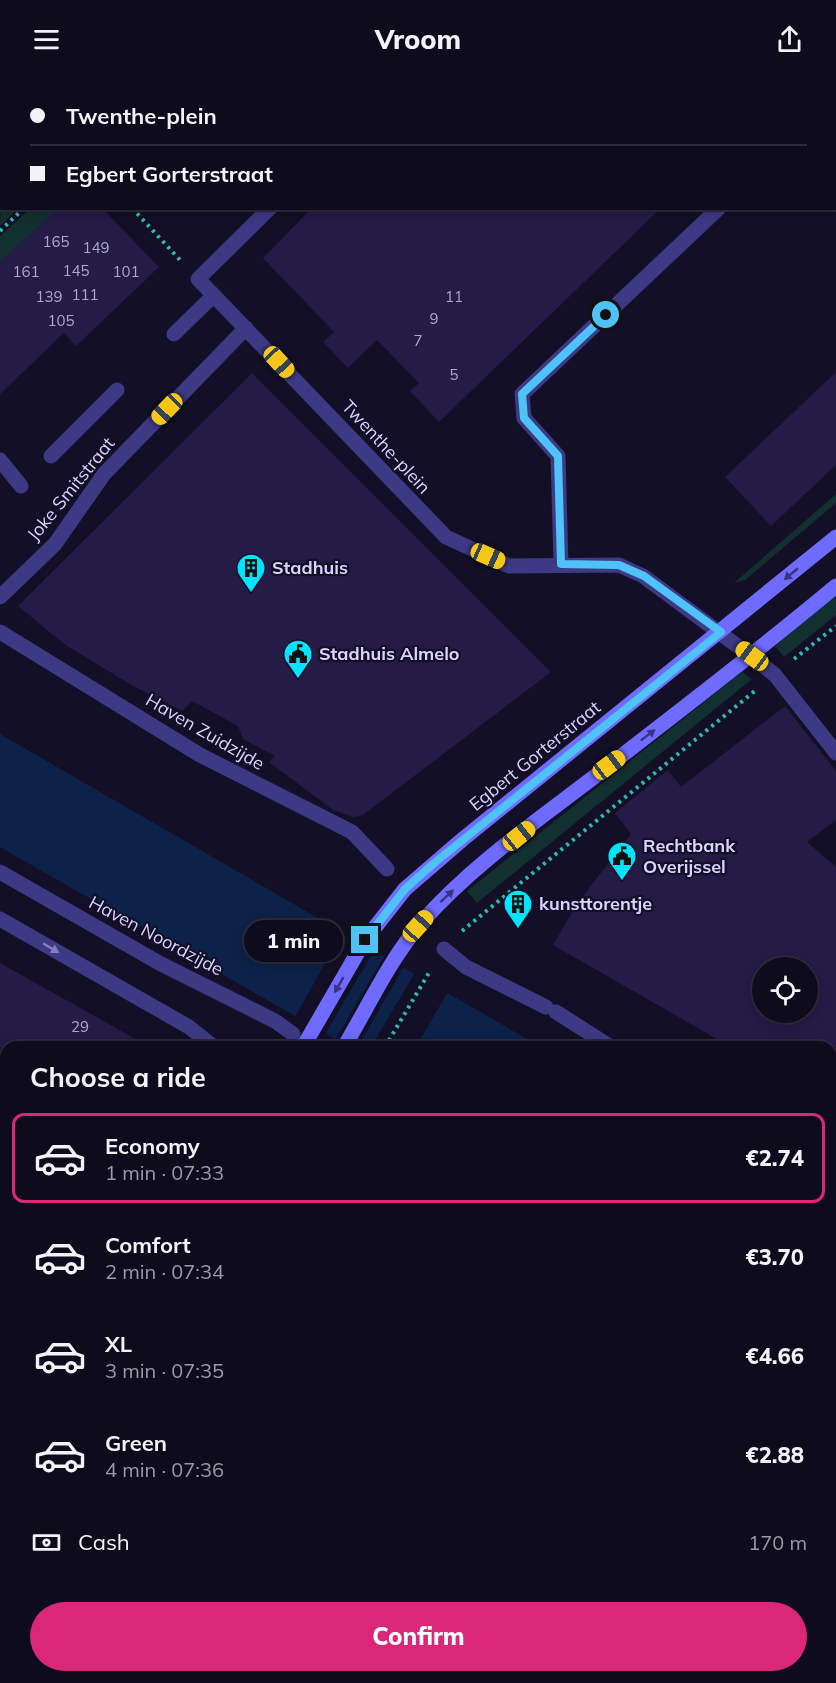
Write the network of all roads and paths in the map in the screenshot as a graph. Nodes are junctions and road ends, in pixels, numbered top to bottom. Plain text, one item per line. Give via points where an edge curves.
1 (22, 210) edge
2 (134, 210) edge
3 (268, 210) edge
4 (717, 210) edge
5 (0, 231) edge
6 (198, 279) junction
7 (213, 296) junction
8 (246, 328) junction
9 (174, 334) dead end
10 (117, 390) dead end
11 (51, 456) dead end
12 (0, 460) edge
13 (21, 486) dead end
14 (836, 537) edge
15 (561, 564) junction
16 (836, 586) edge
17 (0, 597) edge
18 (836, 626) edge
19 (0, 632) edge
20 (721, 632) junction
21 (752, 656) junction
22 (775, 675) junction
23 (836, 753) edge
24 (387, 869) dead end
25 (0, 872) edge
26 (0, 919) edge
27 (444, 949) junction
28 (293, 1034) dead end
29 (206, 1041) edge
30 (307, 1041) edge
31 (348, 1041) edge
32 (388, 1041) edge
33 (601, 1041) edge

1 - 5 path
2 - 6 path
3 - 6 street
4 - 15 street via 522,394 524,418 558,456
6 - 7 street, Twenthe-plein
7 - 8 street, Twenthe-plein
7 - 9 street
8 - 15 street, Twenthe-plein via 446,537 509,566
8 - 17 street, Joke Smitstraat via 104,474 55,544
10 - 11 street, Joke Smitstraat
12 - 13 street
14 -> 20 main road, Egbert Gorterstraat
15 - 20 street, Twenthe-plein via 619,565 644,576
16 - 21 main road
18 - 22 path
19 - 24 street, Haven Zuidzijde via 200,755 352,832
20 - 21 street, Twenthe-plein
20 -> 30 main road, Egbert Gorterstraat via 405,889 365,940
21 - 22 street
31 -> 21 main road via 418,926 465,880
22 - 23 street
22 - 27 path via 476,918
25 - 28 street, Haven Noordzijde via 160,964 274,1020
26 -> 29 street via 189,1027
27 - 32 path
27 - 33 street via 466,967 551,1010

